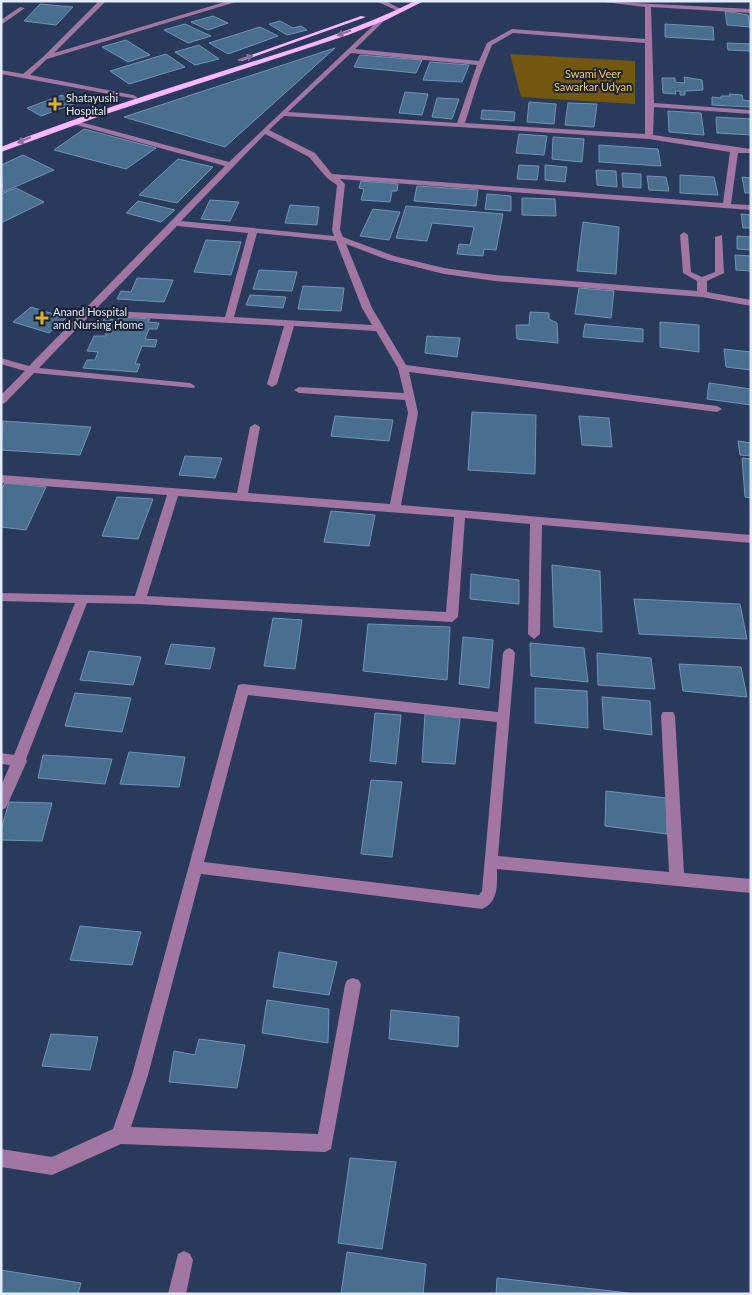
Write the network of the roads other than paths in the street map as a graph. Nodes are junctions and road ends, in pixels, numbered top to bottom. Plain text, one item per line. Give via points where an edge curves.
1 (104, 1) edge
2 (236, 1) edge
3 (379, 1) edge
4 (403, 1) edge
5 (422, 1) edge
6 (599, 1) edge
7 (648, 5) junction
8 (392, 7) junction
9 (22, 8) dead end
10 (402, 11) junction
11 (751, 11) edge
12 (383, 18) junction
13 (1, 23) edge
14 (649, 41) junction
15 (349, 50) junction
16 (46, 58) junction
17 (481, 63) junction
18 (1, 72) edge
19 (24, 76) junction
20 (133, 97) junction
21 (650, 105) junction
22 (751, 112) edge
23 (282, 114) junction
24 (76, 122) junction
25 (460, 126) junction
26 (36, 127) dead end
27 (264, 131) junction
28 (649, 137) junction
29 (1, 150) edge
30 (734, 150) junction
31 (751, 151) edge
32 (231, 165) junction
33 (330, 176) junction
34 (727, 206) junction
35 (751, 208) edge
36 (175, 223) junction
37 (253, 231) junction
38 (684, 235) dead end
39 (719, 238) dead end
40 (340, 240) junction
41 (702, 280) junction
42 (702, 294) junction
43 (751, 304) edge
44 (88, 312) junction
45 (229, 320) junction
46 (290, 323) junction
47 (379, 328) junction
48 (1, 361) edge
49 (403, 368) junction
50 (32, 370) junction
51 (272, 384) dead end
52 (190, 386) dead end
53 (299, 390) dead end
54 (410, 398) junction
55 (1, 401) edge
56 (717, 409) dead end
57 (255, 427) dead end
58 (1, 480) edge
59 (173, 493) junction
60 (242, 496) junction
61 (395, 508) junction
62 (460, 514) junction
63 (536, 520) junction
64 (751, 539) edge
65 (1, 597) edge
66 (83, 599) junction
67 (140, 600) junction
68 (534, 634) dead end
69 (509, 653) dead end
70 (668, 716) dead end
71 (504, 718) junction
72 (1, 758) edge
73 (20, 761) junction
74 (1, 804) edge
75 (490, 862) junction
76 (196, 867) junction
77 (677, 879) junction
78 (751, 886) edge
79 (353, 984) dead end
80 (120, 1135) junction
81 (1, 1158) edge
82 (184, 1260) dead end
83 (177, 1294) edge

1 - 16 street
2 - 16 street
3 - 8 street
4 - 8 main road
5 - 10 main road
6 - 7 street
7 - 11 street
7 - 14 street
8 - 10 street
20 -> 8 main road
9 - 13 street
10 - 12 main road
12 - 15 street
12 -> 24 main road via 307,47
14 - 17 street via 512,31 489,44
14 - 21 street
15 - 17 street
15 - 23 street
16 - 19 street
17 - 25 street
18 - 19 street
19 - 20 street
20 - 26 main road
21 - 22 street
21 - 28 street
23 - 25 street
23 - 27 street
24 -> 29 main road
24 - 32 street
25 - 28 street
27 - 32 street
27 - 33 street via 312,155
28 - 30 street
30 - 31 street
30 - 34 street
32 - 36 street
33 - 34 street
33 - 40 street via 341,184 336,230
34 - 35 street
36 - 37 street
36 - 44 street
37 - 40 street
37 - 45 street
38 - 41 street via 687,273
39 - 41 street via 720,273
40 - 42 street via 391,258 478,276
40 - 47 street via 367,308
41 - 42 street
42 - 43 street
44 - 45 street
44 - 50 street
45 - 46 street
46 - 47 street
46 - 51 street
47 - 49 street
48 - 50 street
49 - 54 street
49 - 56 street
50 - 52 street
50 - 55 street
53 - 54 street
54 - 61 street via 413,413
57 - 60 street
58 - 59 street
59 - 60 street
59 - 67 street
60 - 61 street
61 - 62 street
62 - 63 street
62 - 67 street via 452,617
63 - 64 street
63 - 68 street
65 - 66 street
66 - 67 street
66 - 73 street
69 - 71 street
70 - 77 street
71 - 75 street
71 - 76 street via 243,689
72 - 73 street
73 - 74 street
75 - 76 street via 489,892 482,902
75 - 77 street
76 - 80 street via 140,1075
77 - 78 street
79 - 80 street via 325,1144
80 - 81 street via 52,1166
82 - 83 street

